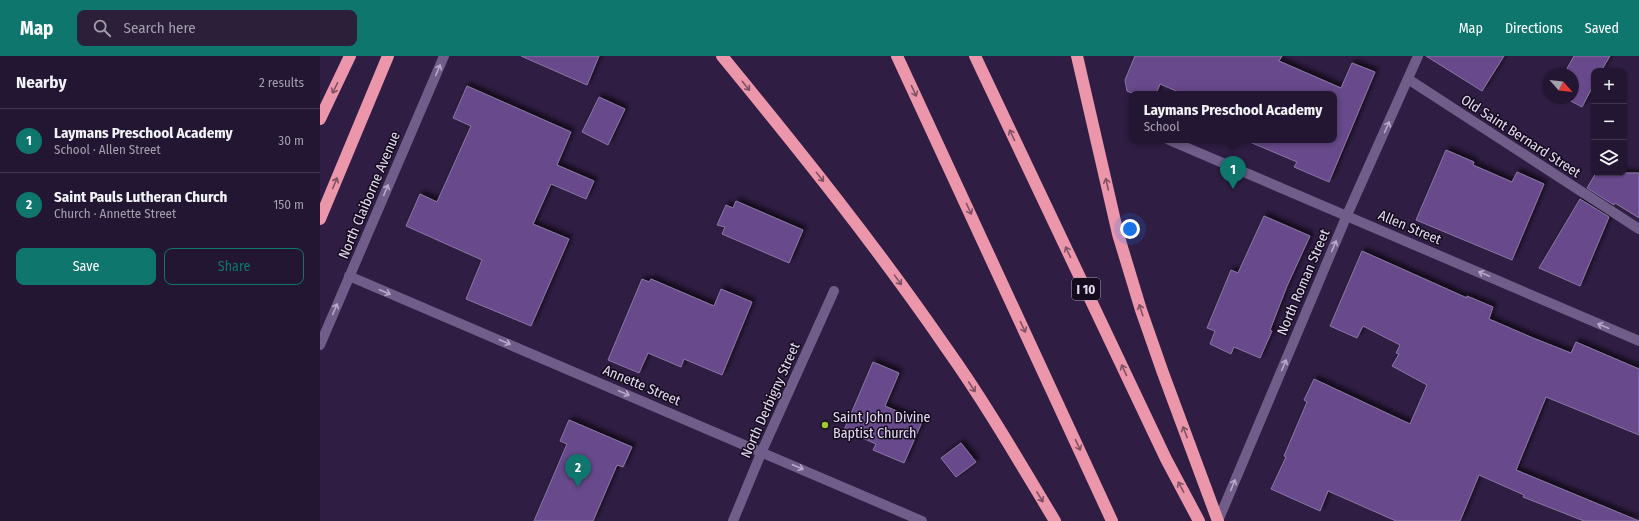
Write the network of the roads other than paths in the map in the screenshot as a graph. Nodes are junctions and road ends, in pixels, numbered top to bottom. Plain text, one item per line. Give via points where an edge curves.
1 (350, 56) edge
2 (388, 56) edge
3 (444, 56) edge
4 (722, 56) edge
5 (897, 56) edge
6 (975, 56) edge
7 (1077, 56) edge
8 (1418, 56) edge
9 (1408, 79) junction
10 (320, 119) edge
11 (1176, 143) edge
12 (1347, 216) junction
13 (320, 219) edge
14 (1639, 229) edge
15 (349, 276) junction
16 (834, 291) dead end
17 (1639, 341) edge
18 (320, 345) edge
19 (762, 451) junction
20 (733, 521) edge
21 (922, 521) edge
22 (1055, 521) edge
23 (1112, 521) edge
24 (1199, 521) edge
25 (1218, 521) edge

1 -> 10 highway
13 -> 2 highway
15 -> 3 street, North Claiborne Avenue
4 -> 22 highway via 875,247 948,350
5 -> 23 highway
24 -> 6 highway, I 10 via 1163,452
25 -> 7 highway via 1136,295 1118,234
8 - 9 street, North Roman Street
12 -> 9 street, North Roman Street
9 - 14 street, Old Saint Bernard Street
11 - 12 street, Allen Street
17 -> 12 street, Allen Street
25 -> 12 street, North Roman Street
18 -> 15 street, North Claiborne Avenue
15 -> 19 street, Annette Street
16 - 19 street, North Derbigny Street
19 - 20 street, North Derbigny Street
19 -> 21 street, Annette Street

